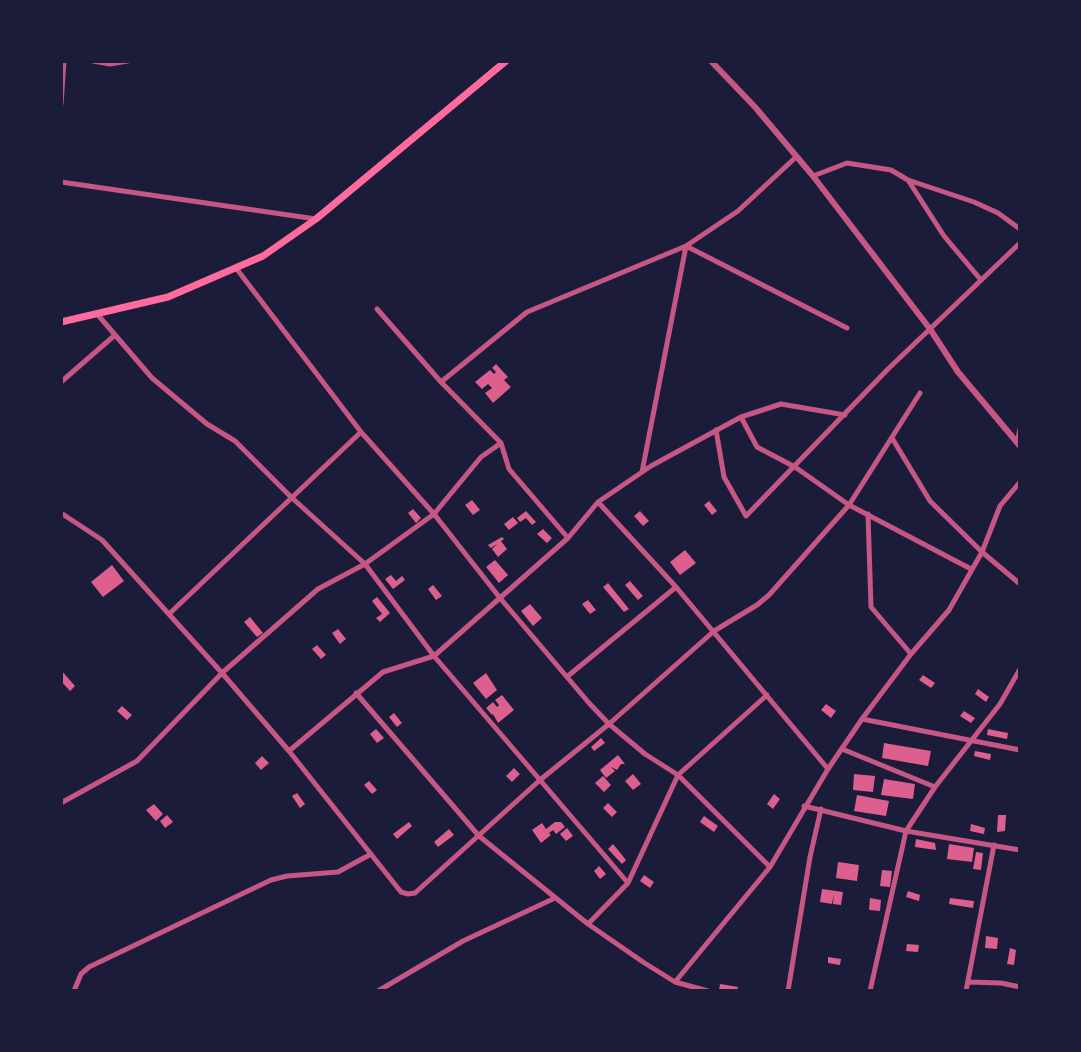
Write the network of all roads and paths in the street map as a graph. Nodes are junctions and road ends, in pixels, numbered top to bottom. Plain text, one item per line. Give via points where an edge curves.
1 (64, 61) edge
2 (93, 61) edge
3 (128, 61) edge
4 (506, 61) edge
5 (711, 61) edge
6 (61, 104) edge
7 (796, 157) junction
8 (813, 176) junction
9 (908, 180) junction
10 (61, 182) edge
11 (316, 219) junction
12 (1020, 229) edge
13 (1020, 243) edge
14 (686, 246) junction
15 (236, 268) junction
16 (981, 280) junction
17 (377, 309) dead end
18 (98, 315) junction
19 (61, 323) edge
20 (848, 328) dead end
21 (930, 329) junction
22 (116, 335) junction
23 (62, 381) edge
24 (441, 382) junction
25 (920, 393) dead end
26 (845, 415) junction
27 (741, 417) junction
28 (1020, 429) edge
29 (716, 430) junction
30 (361, 432) junction
31 (892, 438) junction
32 (501, 443) junction
33 (1018, 444) edge
34 (795, 467) junction
35 (642, 472) junction
36 (1020, 482) edge
37 (291, 497) junction
38 (598, 502) junction
39 (849, 505) junction
40 (61, 513) edge
41 (434, 514) junction
42 (868, 514) junction
43 (568, 538) junction
44 (982, 552) junction
45 (365, 564) junction
46 (971, 569) junction
47 (1020, 584) edge
48 (676, 587) junction
49 (500, 598) junction
50 (169, 614) junction
51 (714, 631) junction
52 (911, 654) junction
53 (434, 656) junction
54 (1020, 669) edge
55 (222, 673) junction
56 (568, 676) junction
57 (356, 693) junction
58 (767, 695) junction
59 (862, 719) junction
60 (609, 724) junction
61 (972, 740) junction
62 (842, 749) junction
63 (1020, 750) edge
64 (289, 751) junction
65 (828, 769) junction
66 (678, 775) junction
67 (540, 780) junction
68 (935, 787) junction
69 (61, 803) edge
70 (804, 806) junction
71 (821, 809) junction
72 (906, 831) junction
73 (478, 836) junction
74 (994, 845) junction
75 (1020, 850) edge
76 (371, 854) junction
77 (770, 867) junction
78 (628, 883) junction
79 (555, 898) junction
80 (588, 924) junction
81 (675, 982) junction
82 (969, 982) junction
83 (1020, 987) edge
84 (74, 991) edge
85 (379, 991) edge
86 (708, 991) edge
87 (788, 991) edge
88 (870, 991) edge
89 (967, 991) edge

1 - 6 street
2 - 3 street
4 - 11 main road
5 - 7 street
7 - 8 street
7 - 14 street via 738,211
8 - 9 street via 847,163 891,170
8 - 21 street
9 - 12 street via 998,212
9 - 16 street via 944,236
10 - 11 street
11 - 15 main road via 263,256
13 - 16 street
14 - 20 street
14 - 24 street via 527,312
14 - 35 street
15 - 18 main road via 169,297
15 - 30 street
16 - 21 street
17 - 24 street
18 - 19 main road
18 - 22 street
21 - 26 street
21 - 33 street via 958,372
22 - 23 street
22 - 37 street via 152,378 234,441
24 - 32 street
25 - 31 street
26 - 27 street via 780,404
26 - 34 street
27 - 29 street
27 - 34 street via 757,447
28 - 33 street
29 - 34 street via 724,477 746,516
29 - 35 street
30 - 37 street
30 - 41 street
31 - 39 street
31 - 44 street via 930,501
32 - 41 street via 481,457
32 - 43 street via 509,469
34 - 39 street
35 - 38 street
36 - 44 street via 1000,506
37 - 45 street
37 - 50 street
38 - 43 street
38 - 48 street
39 - 42 street
39 - 51 street via 769,595
40 - 50 street via 102,540
41 - 45 street
41 - 49 street
42 - 46 street
42 - 52 street via 871,607
43 - 49 street
44 - 46 street
44 - 47 street
45 - 53 street
45 - 55 street via 318,589
46 - 52 street via 949,610
48 - 51 street
48 - 56 street
49 - 53 street
49 - 56 street
50 - 55 street
51 - 58 street
51 - 60 street
52 - 59 street
53 - 57 street via 383,672
53 - 67 street
54 - 61 street
55 - 64 street
55 - 69 street via 137,761
56 - 60 street
57 - 64 street
57 - 73 street
58 - 65 street
58 - 66 street
59 - 61 street
59 - 62 street
60 - 66 street
60 - 67 street
61 - 63 street
61 - 68 street
62 - 65 street
62 - 68 street
64 - 76 street
65 - 70 street
66 - 77 street
66 - 78 street
67 - 73 street
67 - 78 street
68 - 72 street
70 - 71 street
70 - 77 street
71 - 72 street
71 - 87 street
72 - 74 street
72 - 88 street
73 - 76 street via 408,894 401,892
73 - 79 street
74 - 75 street
74 - 82 street
76 - 84 street via 338,872 271,880 89,967
77 - 81 street
78 - 80 street
79 - 80 street
79 - 85 street via 463,941
80 - 81 street
81 - 86 street
82 - 83 street
82 - 89 street

